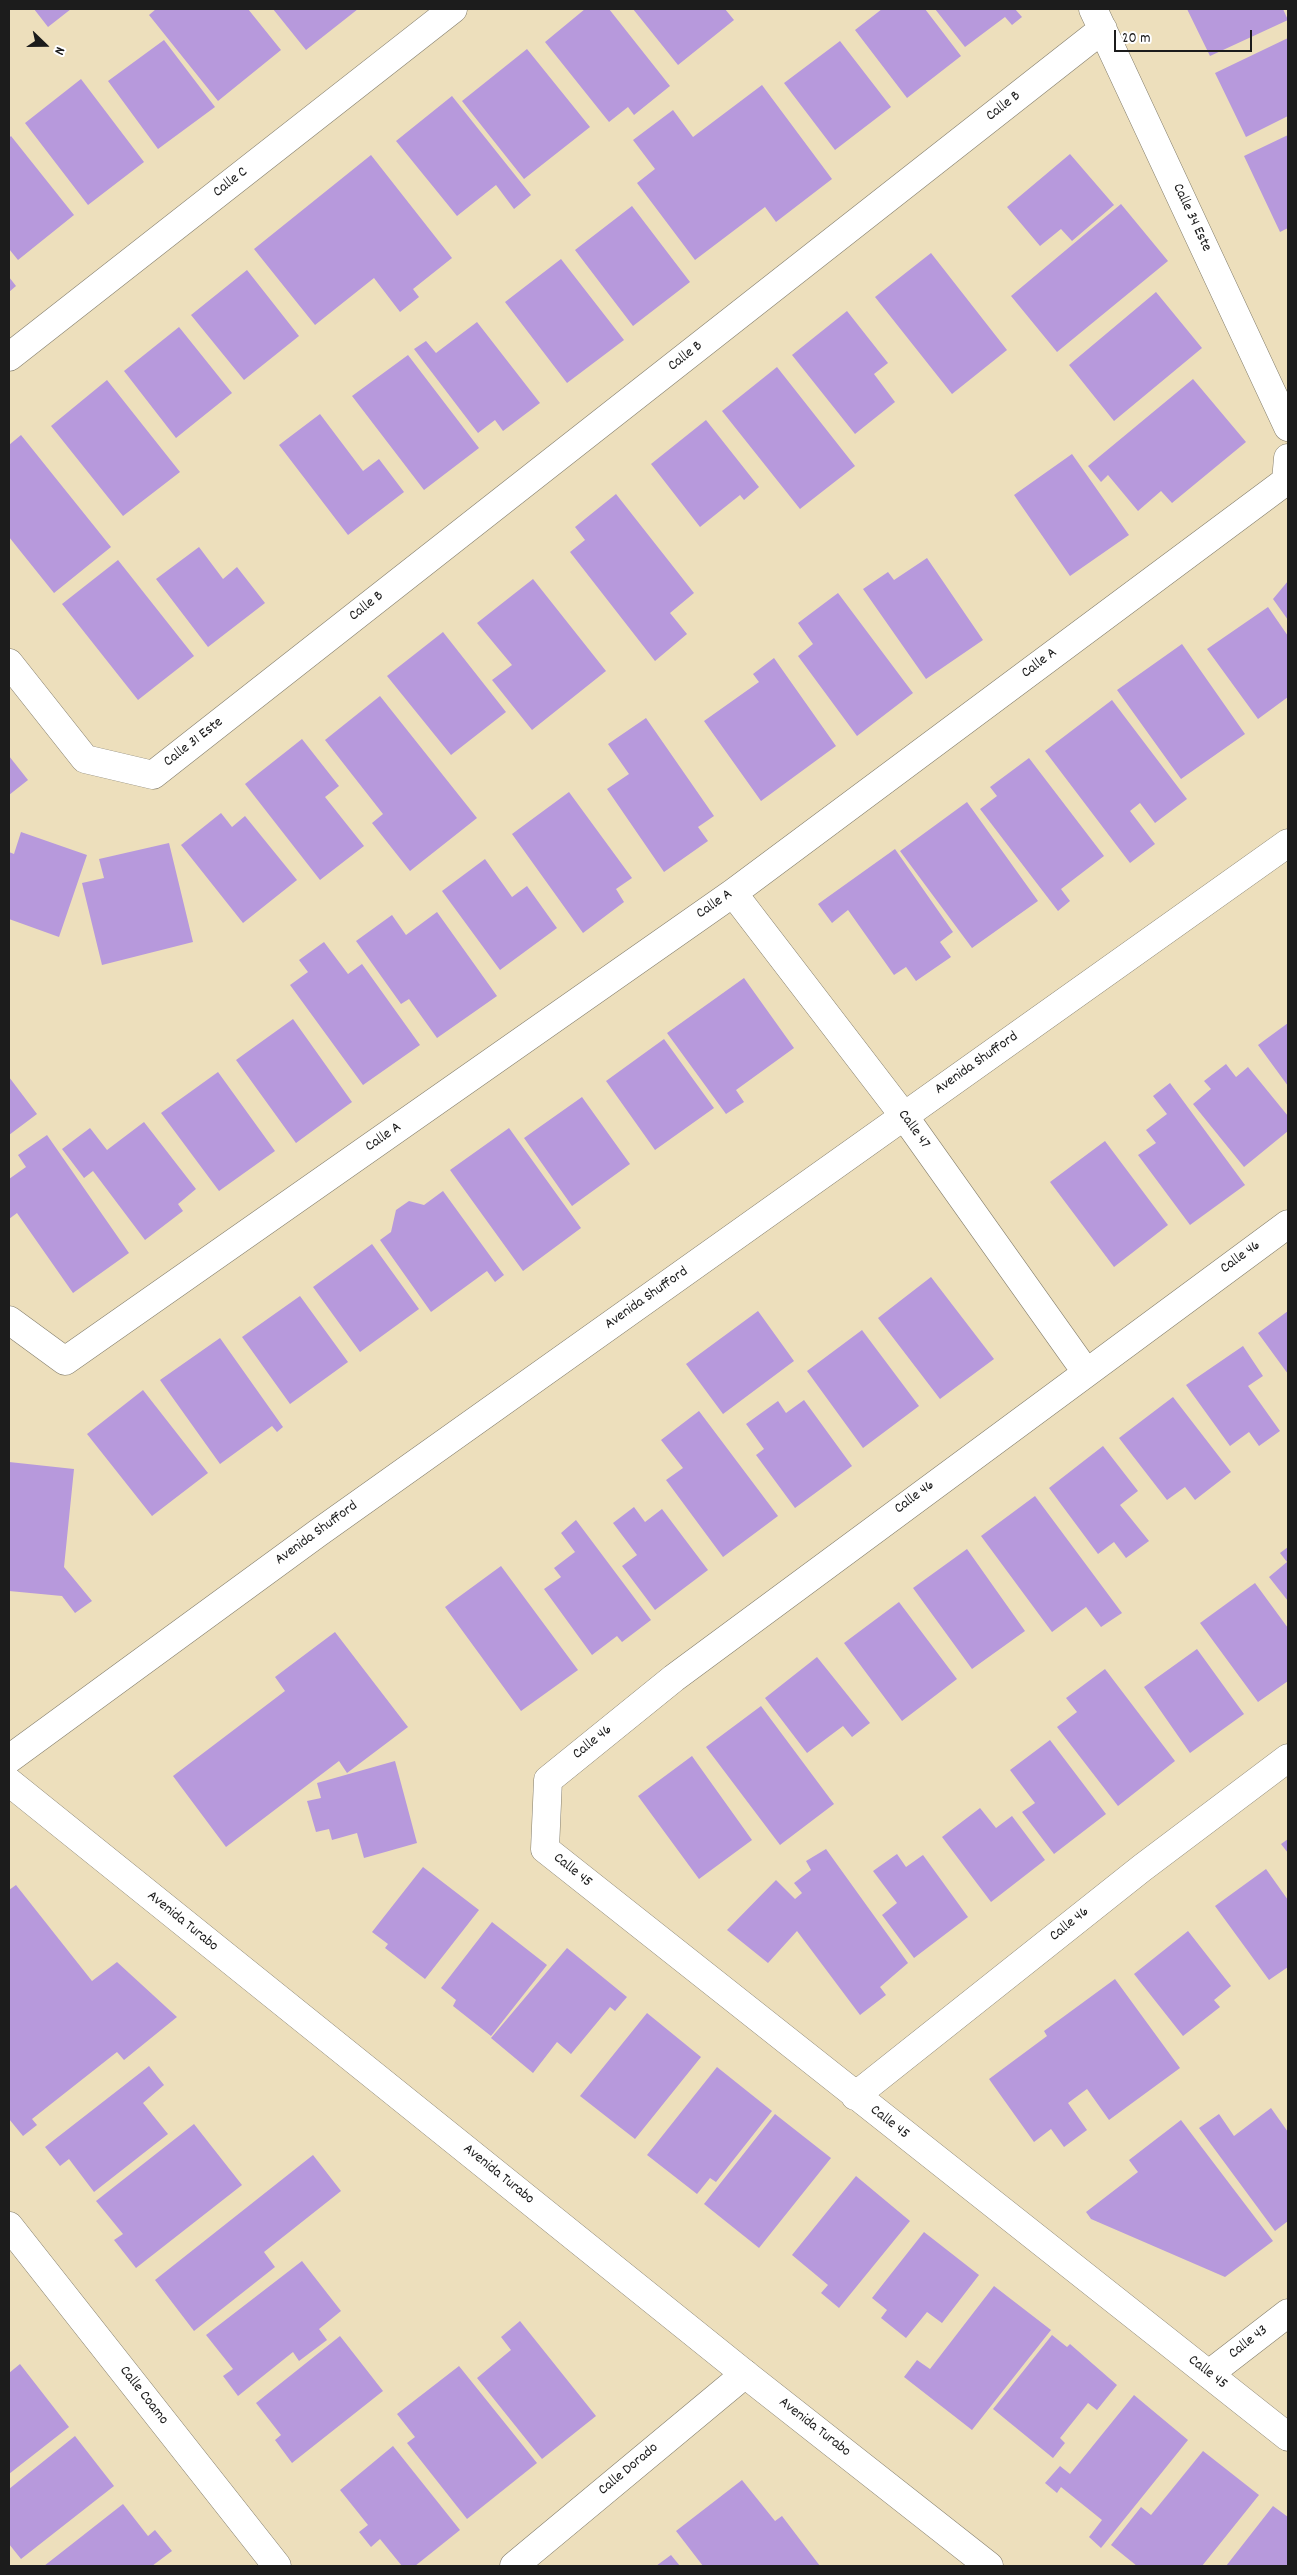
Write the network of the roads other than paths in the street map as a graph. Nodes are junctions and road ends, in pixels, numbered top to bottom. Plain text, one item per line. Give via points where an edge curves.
1 (453, 9) edge
2 (1098, 19) edge
3 (9, 357) edge
4 (1288, 427) edge
5 (1287, 469) edge
6 (9, 663) edge
7 (269, 684) joint
8 (1288, 843) edge
9 (733, 893) junction
10 (904, 1116) junction
11 (1288, 1224) edge
12 (9, 1320) edge
13 (1086, 1372) junction
14 (9, 1758) edge
15 (1288, 1758) edge
16 (548, 1780) joint
17 (9, 1782) edge
18 (855, 2096) junction
19 (9, 2226) edge
20 (1288, 2313) edge
21 (745, 2374) junction
22 (1209, 2374) junction
23 (1288, 2437) edge
24 (277, 2566) edge
25 (514, 2566) edge
26 (989, 2566) edge

1 - 3 street, Calle C
2 - 4 street, Calle 34 Este
2 - 7 street, Calle B
5 - 9 street, Calle A
6 - 7 street, Calle 31 Este via 85,759 153,775
8 - 10 street, Avenida Shufford
9 - 10 street, Calle 47
9 - 12 street, Calle A via 65,1361
10 - 13 street, Calle 47
10 - 14 street, Avenida Shufford via 326,1527
11 - 13 street, Calle 46
13 - 16 street, Calle 46 via 674,1678
15 - 18 street, Calle 46 via 1142,1868
16 - 18 street, Calle 45 via 545,1849
17 - 21 street, Avenida Turabo
18 - 22 street, Calle 45
19 - 24 street, Calle Coamo
20 - 22 street, Calle 43
21 - 25 street, Calle Dorado
21 - 26 street, Avenida Turabo
22 - 23 street, Calle 45

